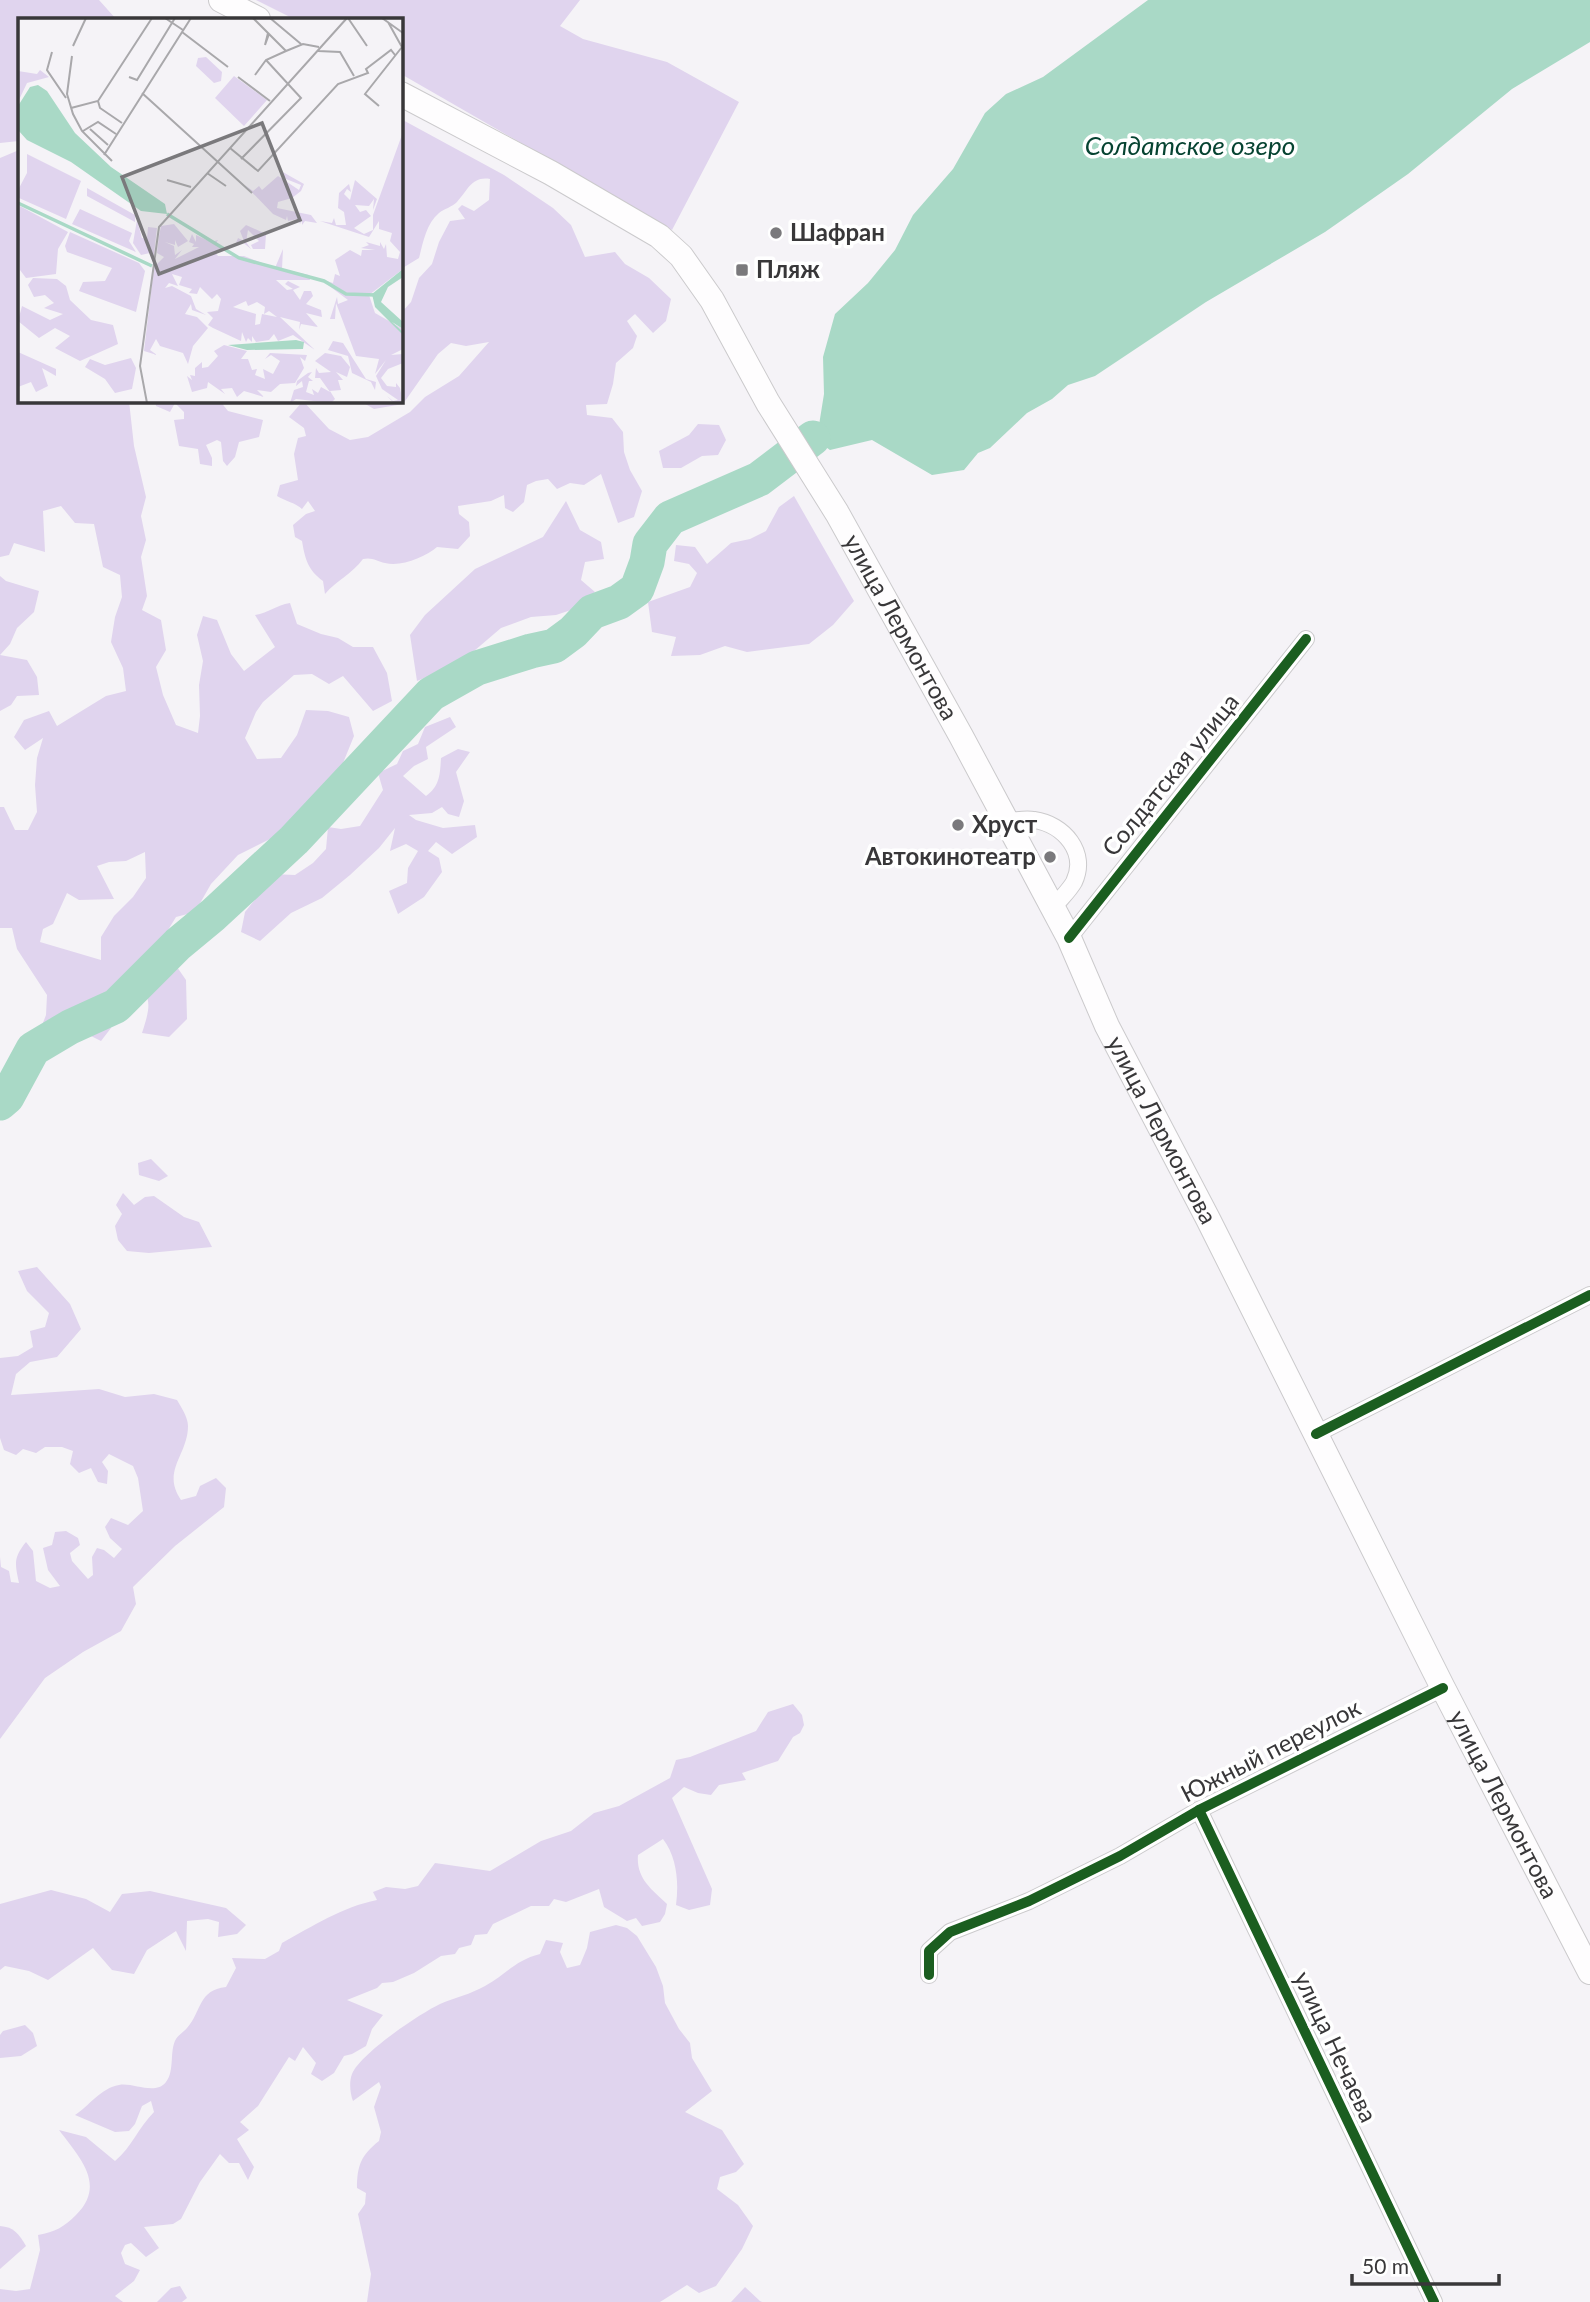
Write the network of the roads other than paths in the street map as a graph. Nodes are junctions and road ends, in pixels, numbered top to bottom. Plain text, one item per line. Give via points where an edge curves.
1 (221, 0) edge
2 (256, 18) edge
3 (402, 95) edge
4 (1306, 639) dead end
5 (1007, 821) junction
6 (1053, 908) junction
7 (1069, 938) junction
8 (1590, 1295) edge
9 (1316, 1434) junction
10 (1443, 1688) junction
11 (1199, 1810) junction
12 (1590, 1972) edge
13 (929, 1975) dead end
14 (1434, 2302) edge

1 - 2 main road
3 - 5 main road, улица Лермонтова via 551,173 659,236 681,256 712,300 785,432 837,513
4 - 7 street, Солдатская улица
5 - 6 main road, улица Лермонтова
5 - 6 street via 1052,825 1071,839 1078,859 1074,882
6 - 7 main road, улица Лермонтова
7 - 9 main road, улица Лермонтова via 1107,1026
8 - 9 street
9 - 10 main road, улица Лермонтова
10 - 11 street, Южный переулок
10 - 12 main road, улица Лермонтова
11 - 13 street, Южный переулок via 1029,1901 950,1932 929,1951
11 - 14 street, улица Нечаева

